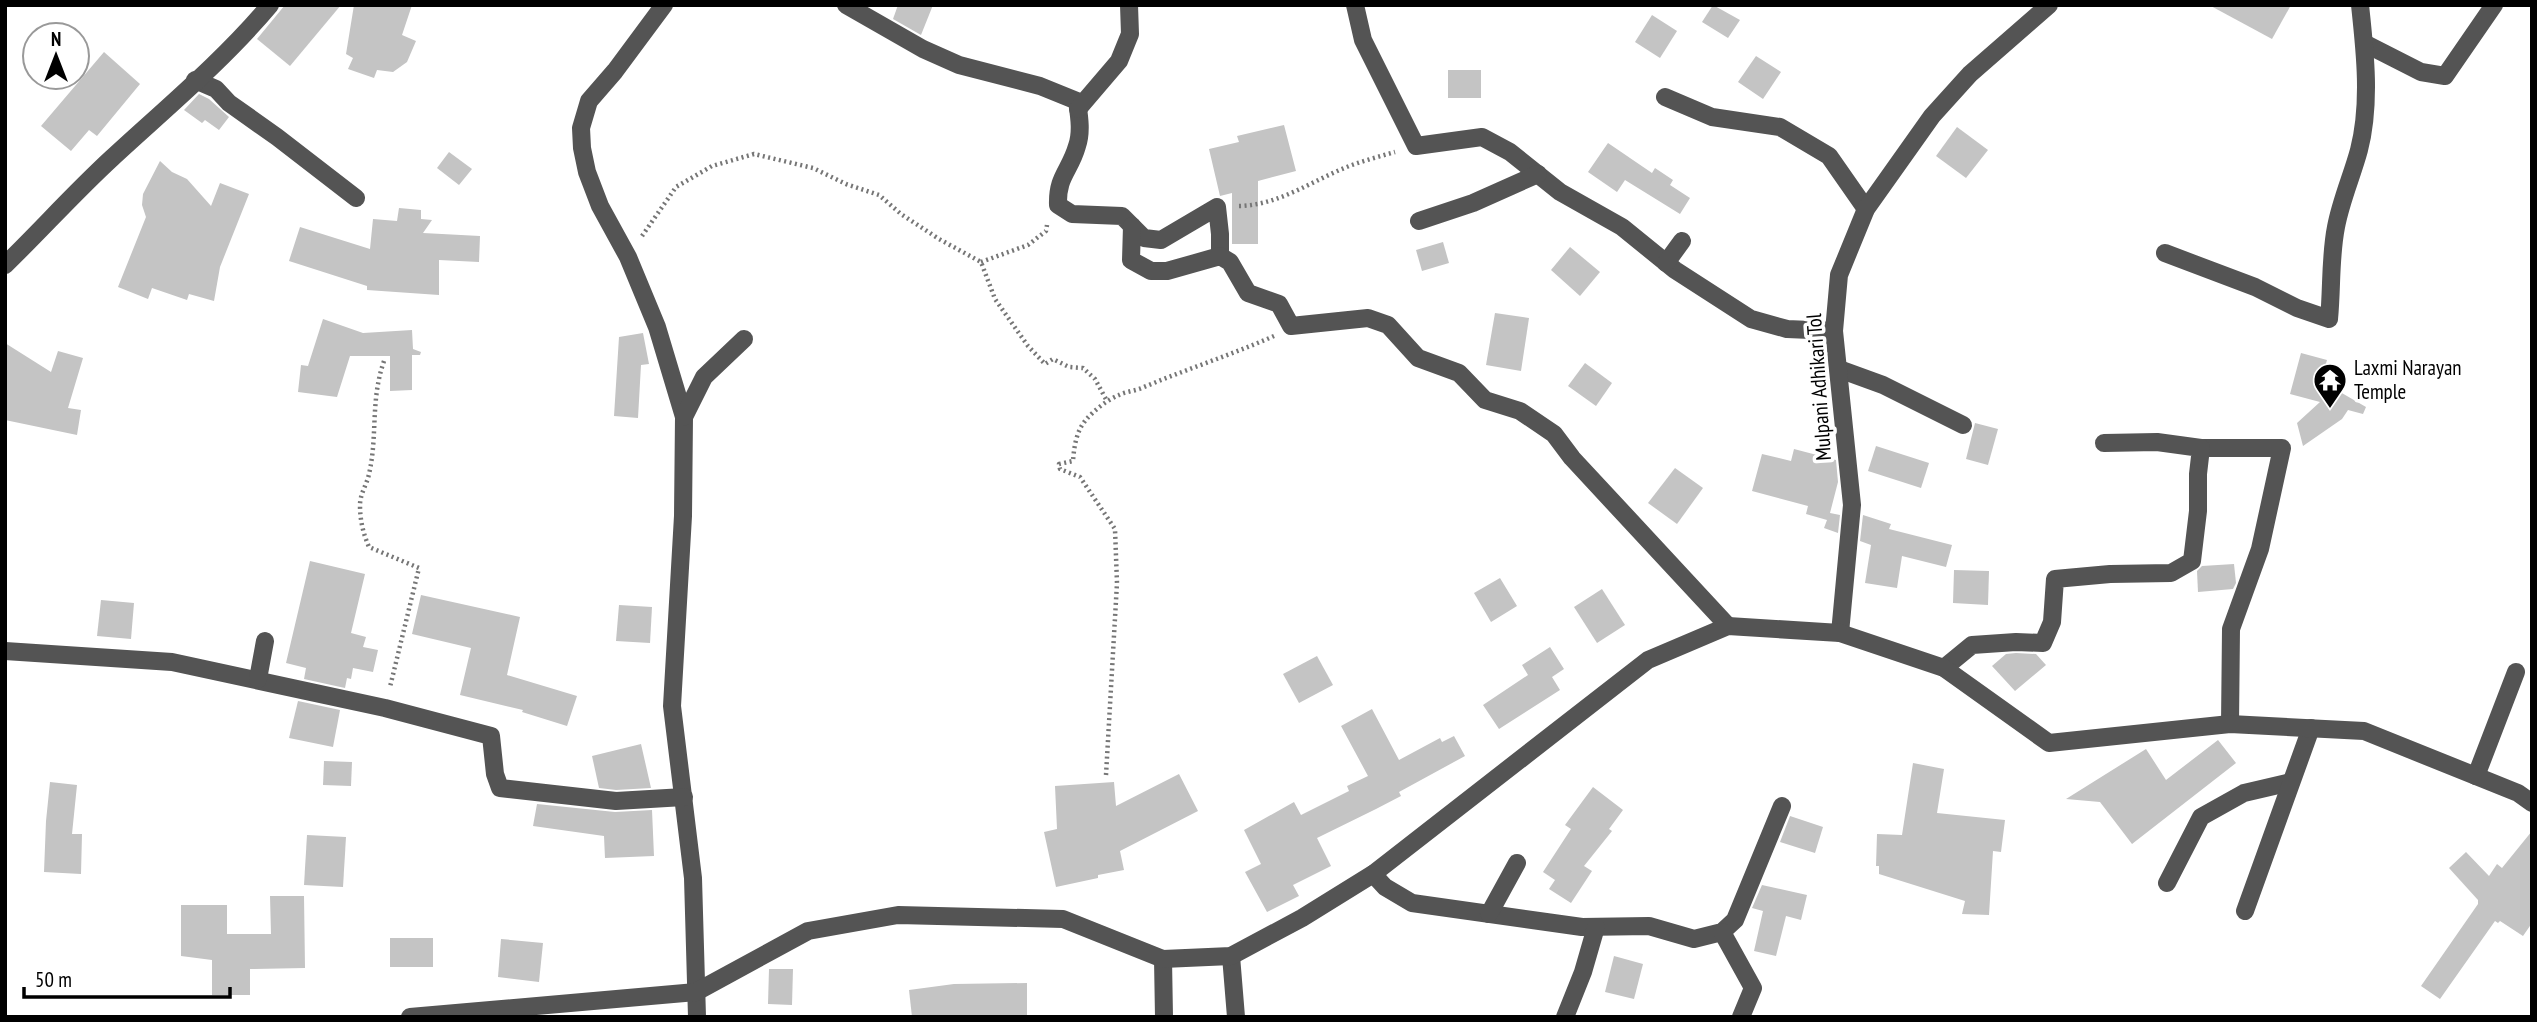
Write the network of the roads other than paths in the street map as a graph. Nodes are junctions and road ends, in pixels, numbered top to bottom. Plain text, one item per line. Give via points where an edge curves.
1 (270, 5) edge
2 (664, 5) edge
3 (846, 5) edge
4 (1129, 5) edge
5 (1355, 5) edge
6 (2049, 5) edge
7 (2360, 5) edge
8 (2494, 5) edge
9 (2364, 43) junction
10 (195, 80) junction
11 (1665, 97) dead end
12 (1078, 109) junction
13 (1538, 174) junction
14 (356, 198) dead end
15 (1866, 209) junction
16 (1419, 221) dead end
17 (1132, 226) junction
18 (1682, 241) dead end
19 (2165, 253) dead end
20 (1220, 256) junction
21 (1666, 263) junction
22 (5, 265) edge
23 (1834, 331) junction
24 (744, 339) dead end
25 (1839, 369) junction
26 (684, 417) junction
27 (1963, 425) dead end
28 (2104, 443) dead end
29 (2201, 447) junction
30 (1728, 626) junction
31 (1840, 633) junction
32 (265, 641) dead end
33 (5, 651) edge
34 (1944, 668) junction
35 (2516, 672) dead end
36 (258, 679) junction
37 (2230, 723) junction
38 (2311, 728) junction
39 (2476, 776) junction
40 (2291, 782) junction
41 (684, 797) junction
42 (2532, 803) edge
43 (1782, 806) dead end
44 (1517, 863) dead end
45 (1373, 874) junction
46 (2167, 883) dead end
47 (2245, 911) dead end
48 (1489, 914) junction
49 (1596, 927) junction
50 (1722, 932) junction
51 (1231, 956) junction
52 (1163, 959) junction
53 (696, 992) junction
54 (578, 1010) edge
55 (410, 1017) edge
56 (697, 1017) edge
57 (1164, 1017) edge
58 (1236, 1017) edge
59 (1565, 1017) edge
60 (1741, 1017) edge

1 - 10 street
2 - 26 street via 589,101 581,128 587,173 657,327
3 - 12 street via 958,65 1040,86 1077,101
4 - 12 street via 1130,34 1119,61
5 - 13 street via 1363,40 1416,146 1482,137
6 - 15 street, Mulpani Adhikari Tol via 1970,74 1932,116
7 - 9 street
8 - 9 street via 2445,76 2421,72
9 - 19 street via 2364,120 2335,231 2329,318
10 - 14 street via 216,89
10 - 22 street
11 - 15 street via 1712,117 1780,127 1829,156
12 - 17 street via 1077,146 1058,189 1058,205 1072,214 1122,216
13 - 16 street
13 - 21 street via 1622,227
15 - 23 street, Mulpani Adhikari Tol via 1839,275
17 - 20 street via 1130,260 1151,271
17 - 20 street via 1144,238 1161,240 1217,207
18 - 21 street
20 - 30 street via 1230,262 1248,293 1279,304 1291,326 1368,318 1388,325 1418,358 1459,373 1485,400 1520,411 1554,434
21 - 23 street via 1751,319 1787,329
23 - 25 street, Mulpani Adhikari Tol
24 - 26 street via 704,377
25 - 27 street via 1883,385
25 - 31 street, Mulpani Adhikari Tol via 1852,505
26 - 41 street via 672,706
28 - 29 street
29 - 34 street via 2192,561 2171,573 2055,579 2052,622 2043,643 1972,645
29 - 37 street via 2282,449 2260,549 2231,629
30 - 31 street
30 - 45 street via 1648,660
31 - 34 street
32 - 36 street
33 - 36 street via 172,662
34 - 37 street via 2049,743
35 - 39 street
36 - 41 street via 491,736 500,788 616,801
37 - 38 street
38 - 39 street via 2364,731
38 - 40 street
39 - 42 street
40 - 46 street via 2244,793 2201,817
40 - 47 street
41 - 53 street via 693,878
43 - 50 street via 1735,920
44 - 48 street
45 - 48 street via 1412,903
45 - 51 street
48 - 49 street
49 - 50 street via 1649,926 1694,939
49 - 59 street
50 - 60 street via 1753,988
51 - 52 street
51 - 58 street
52 - 53 street via 1063,919 898,915 808,931
52 - 57 street
53 - 54 street
53 - 56 street
54 - 55 street

